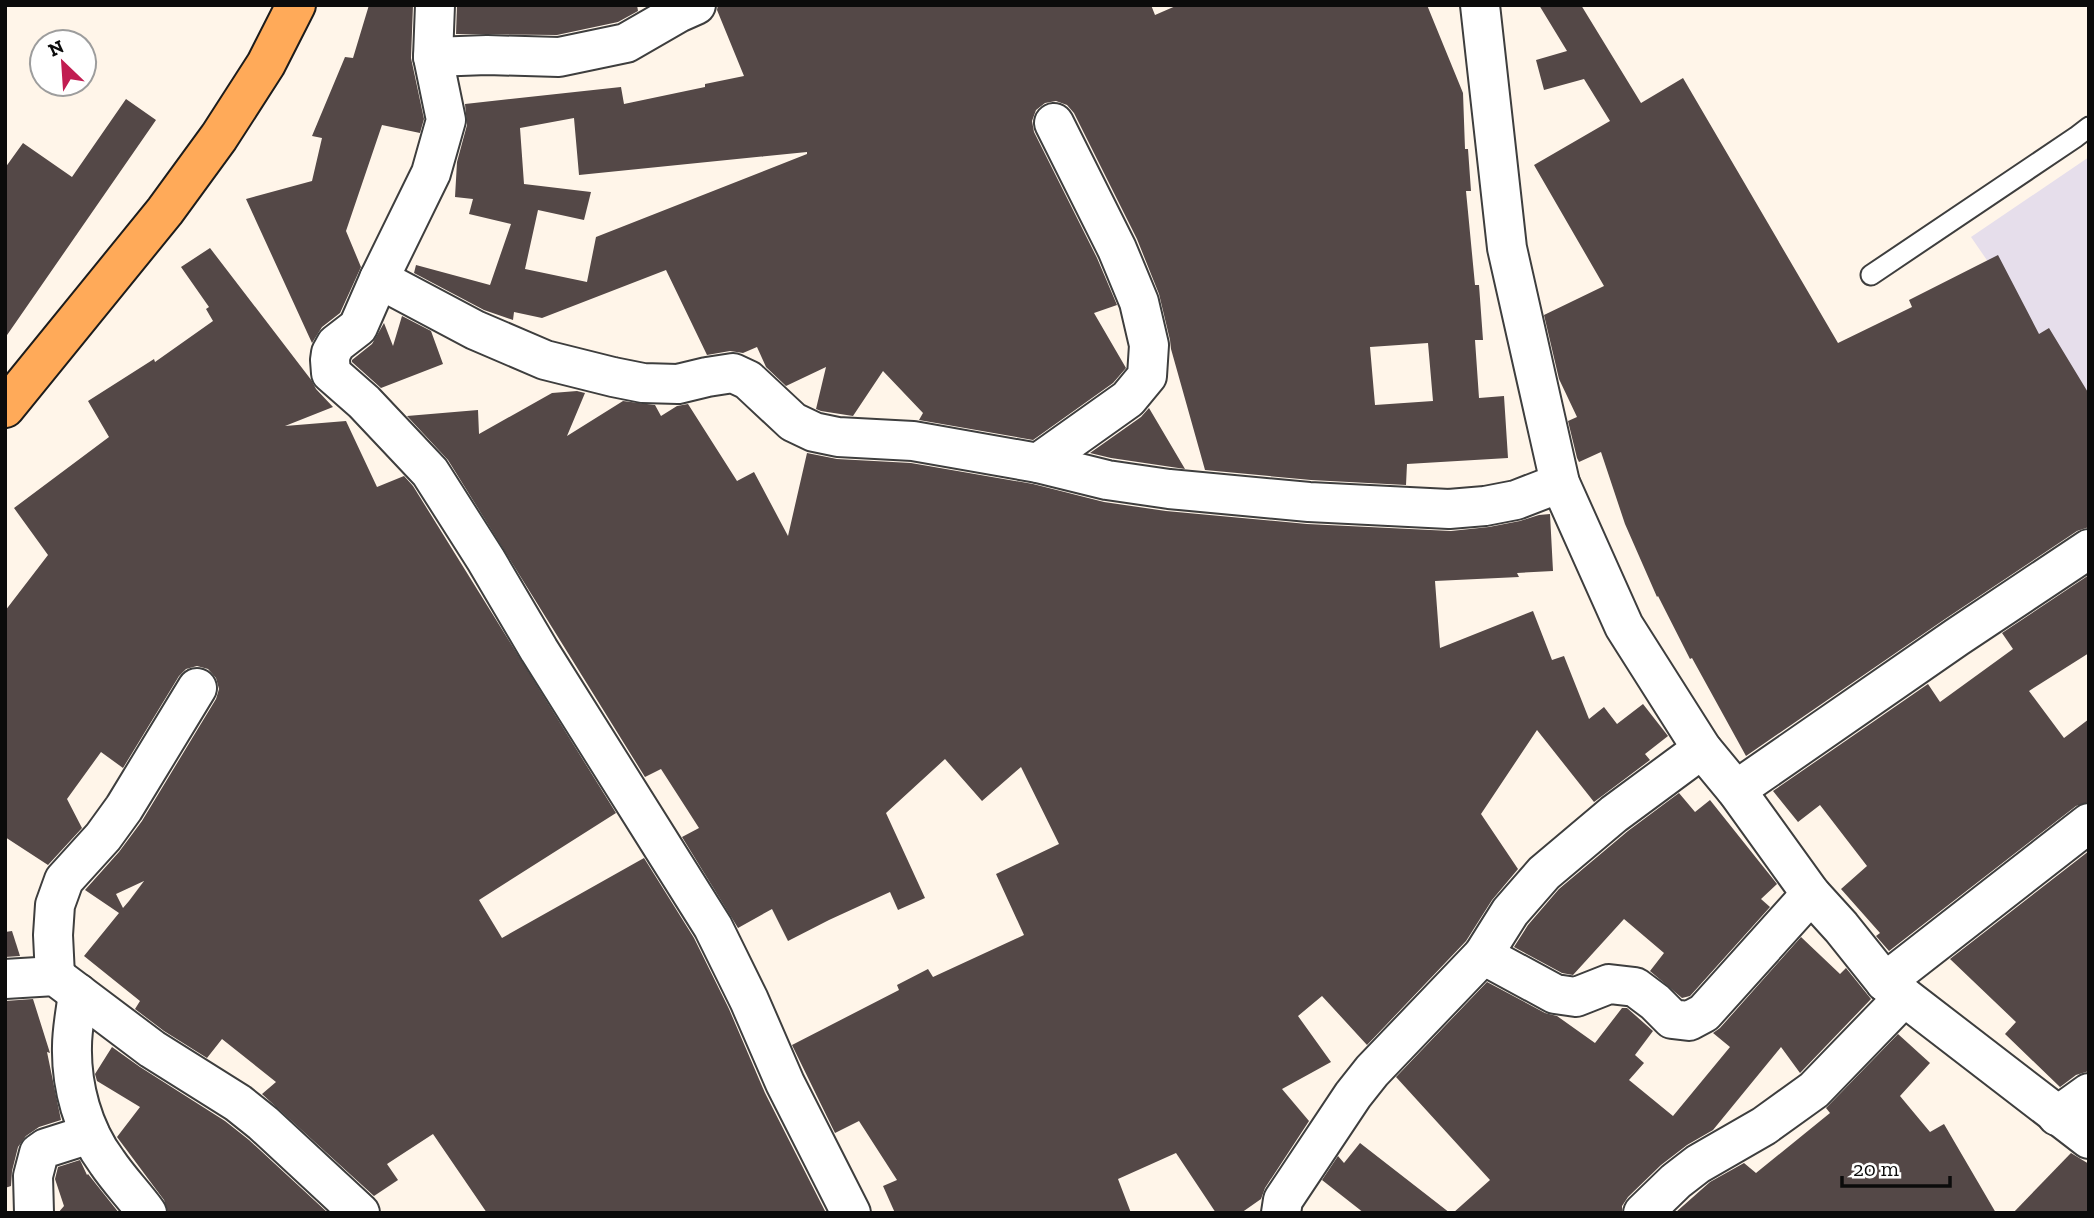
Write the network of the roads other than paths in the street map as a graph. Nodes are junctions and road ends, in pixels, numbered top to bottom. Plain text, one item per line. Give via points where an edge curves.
1 (296, 5) edge
2 (435, 5) edge
3 (696, 5) edge
4 (1480, 5) edge
5 (433, 57) junction
6 (1054, 123) dead end
7 (2089, 127) edge
8 (1871, 275) dead end
9 (379, 279) junction
10 (5, 408) edge
11 (1038, 463) junction
12 (1560, 483) junction
13 (2089, 549) edge
14 (197, 688) dead end
15 (1702, 749) junction
16 (1736, 790) junction
17 (2089, 822) edge
18 (1811, 894) junction
19 (1483, 955) junction
20 (5, 979) edge
21 (66, 985) junction
22 (1894, 990) junction
23 (2089, 1093) edge
24 (2057, 1116) junction
25 (90, 1135) junction
26 (2089, 1139) edge
27 (34, 1213) edge
28 (147, 1213) edge
29 (360, 1213) edge
30 (851, 1213) edge
31 (1281, 1213) edge
32 (1643, 1213) edge

1 - 10 main road via 266,64 219,137
2 - 5 street
3 - 5 street via 626,43 559,57
4 - 12 street via 1507,248
5 - 9 street via 446,120 431,173
6 - 11 street via 1117,249 1139,302 1149,345 1147,376 1128,399
7 - 8 lane
9 - 11 street via 475,330 545,360 643,383 678,384 733,373 748,380 793,422 814,432 913,441
9 - 30 street via 358,327 331,353 331,373 430,472 486,560 713,927
11 - 12 street via 1168,489 1449,509 1516,500
12 - 15 street via 1624,626
13 - 16 street
14 - 21 street via 124,808 64,880 55,905 53,934
15 - 16 street
15 - 19 street via 1544,873 1510,912
16 - 18 street
17 - 22 street
18 - 19 street via 1704,1013 1689,1021 1672,1019 1635,987 1609,985 1576,997 1555,994
18 - 22 street
19 - 31 street via 1353,1095 1283,1200
20 - 21 street
21 - 25 street via 78,1102
21 - 29 street via 152,1049 238,1103
22 - 24 street
22 - 32 street via 1814,1090 1698,1164
23 - 24 street
24 - 26 street
25 - 27 street via 39,1153 33,1176
25 - 28 street

